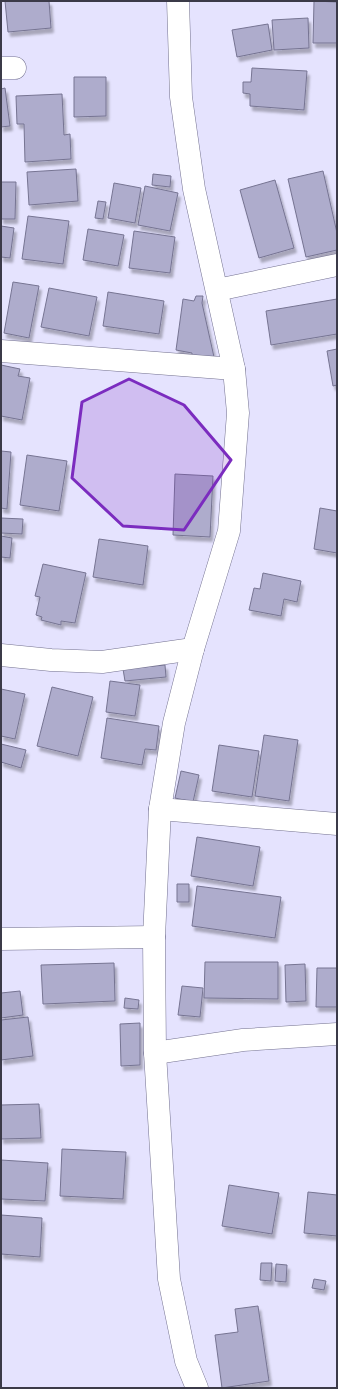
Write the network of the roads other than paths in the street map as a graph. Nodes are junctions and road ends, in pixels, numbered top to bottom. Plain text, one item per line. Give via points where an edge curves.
1 (178, 1) edge
2 (337, 265) edge
3 (217, 290) junction
4 (1, 351) edge
5 (234, 369) junction
6 (192, 650) junction
7 (1, 655) edge
8 (160, 809) junction
9 (337, 824) edge
10 (154, 937) junction
11 (1, 939) edge
12 (337, 1034) edge
13 (156, 1053) junction
14 (197, 1388) edge

1 - 3 street via 180,96 194,189
2 - 3 street
3 - 5 street
4 - 5 street
5 - 6 street via 238,413 229,531
6 - 7 street via 102,662
6 - 8 street via 174,723
8 - 9 street
8 - 10 street
10 - 11 street
10 - 13 street
12 - 13 street via 243,1040
13 - 14 street via 169,1279 186,1360

